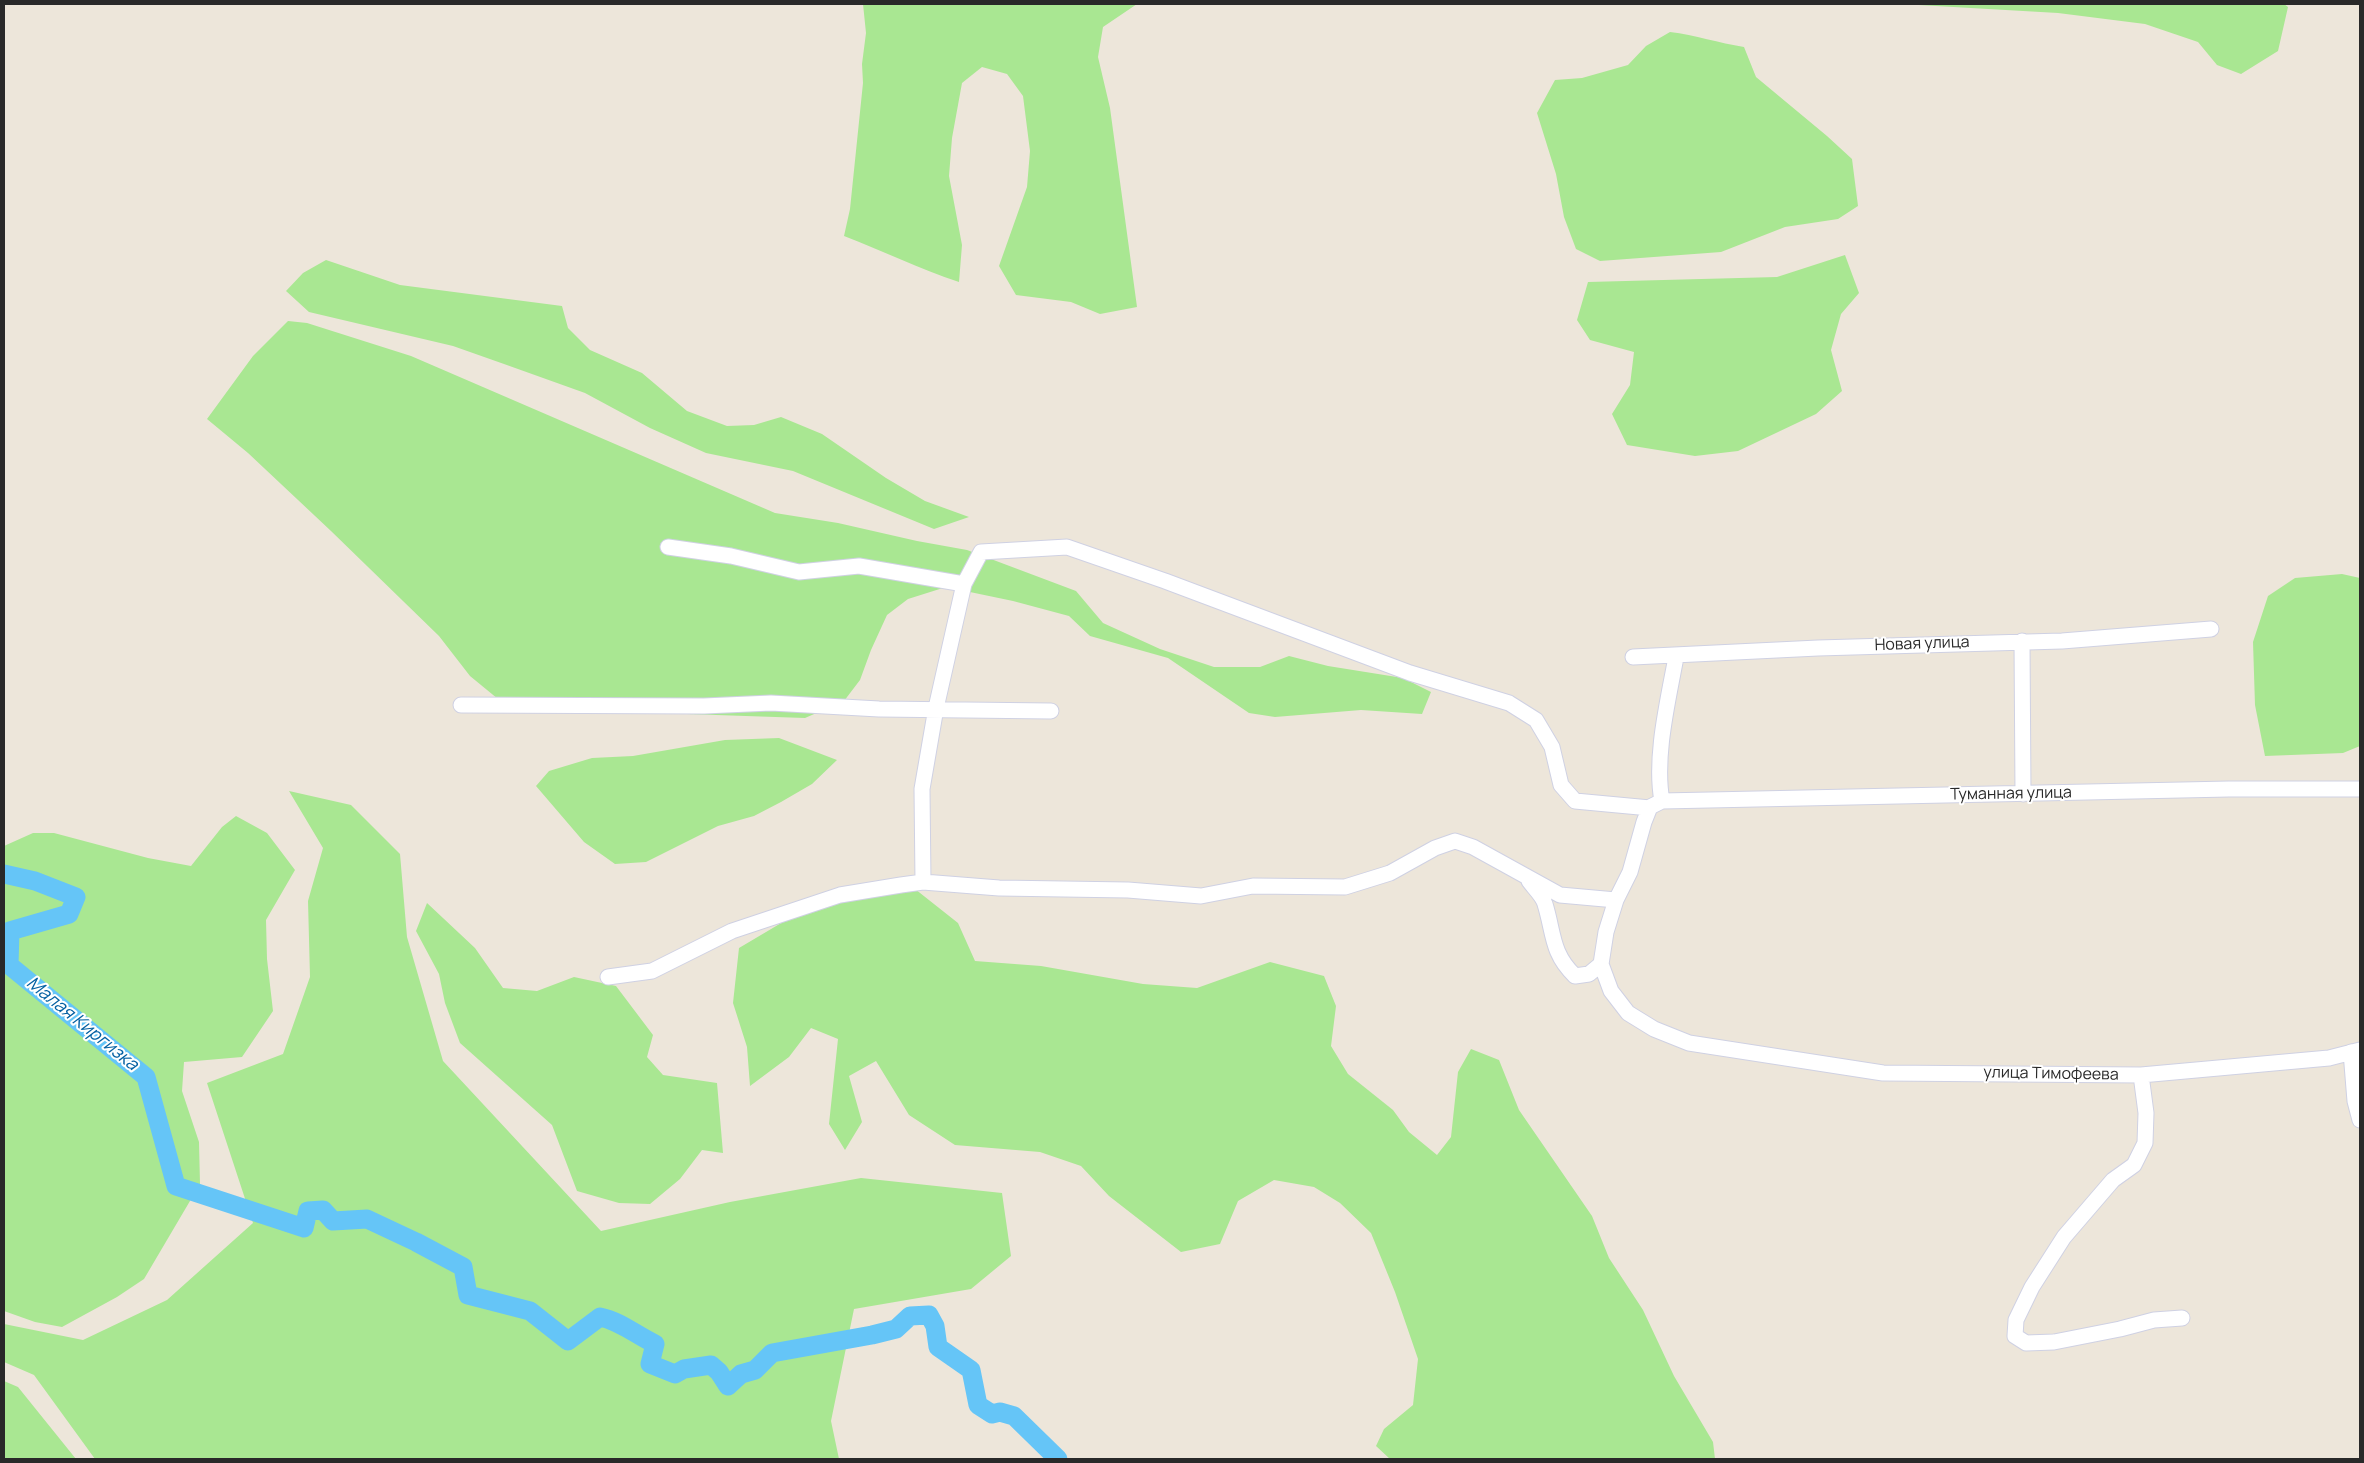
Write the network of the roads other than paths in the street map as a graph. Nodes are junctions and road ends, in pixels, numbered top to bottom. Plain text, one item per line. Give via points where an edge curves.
1 (668, 547) dead end
2 (964, 584) junction
3 (2211, 629) dead end
4 (2022, 641) junction
5 (1633, 657) dead end
6 (1676, 657) junction
7 (460, 705) dead end
8 (936, 708) junction
9 (1051, 711) dead end
10 (2360, 790) edge
11 (2023, 794) junction
12 (1656, 804) junction
13 (1525, 876) junction
14 (923, 882) junction
15 (1616, 900) junction
16 (1601, 964) junction
17 (608, 977) dead end
18 (2356, 1051) edge
19 (2141, 1075) junction
20 (2360, 1120) edge
21 (2182, 1318) dead end

1 - 2 street via 731,556 799,572 859,566
2 - 8 street
2 - 12 street, Туманная улица via 981,552 1067,548 1165,581 1410,673 1509,703 1536,720 1552,748 1561,785 1575,801
3 - 4 street, Новая улица
4 - 6 street, Новая улица via 1726,652
4 - 11 street
5 - 6 street, Новая улица
6 - 12 street
7 - 8 street via 704,706 771,703 879,709
8 - 9 street
8 - 14 street via 922,789
10 - 11 street, Туманная улица via 2229,789
11 - 12 street, Туманная улица
12 - 15 street via 1644,822 1630,872
13 - 14 street via 1474,847 1455,841 1435,848 1390,873 1345,887 1253,886 1201,896
13 - 15 street via 1560,895
13 - 16 street via 1545,902 1549,928 1565,967 1575,976 1589,974
14 - 17 street via 840,896 732,931 652,971
15 - 16 street
16 - 19 street, улица Тимофеева via 1611,991 1628,1013 1654,1029 1688,1043 1883,1073
18 - 19 street, улица Тимофеева via 2329,1058
18 - 20 street via 2355,1100
19 - 21 street via 2146,1113 2145,1143 2134,1165 2114,1180 2064,1237 2032,1287 2016,1320 2016,1336 2026,1343 2054,1342 2154,1320

